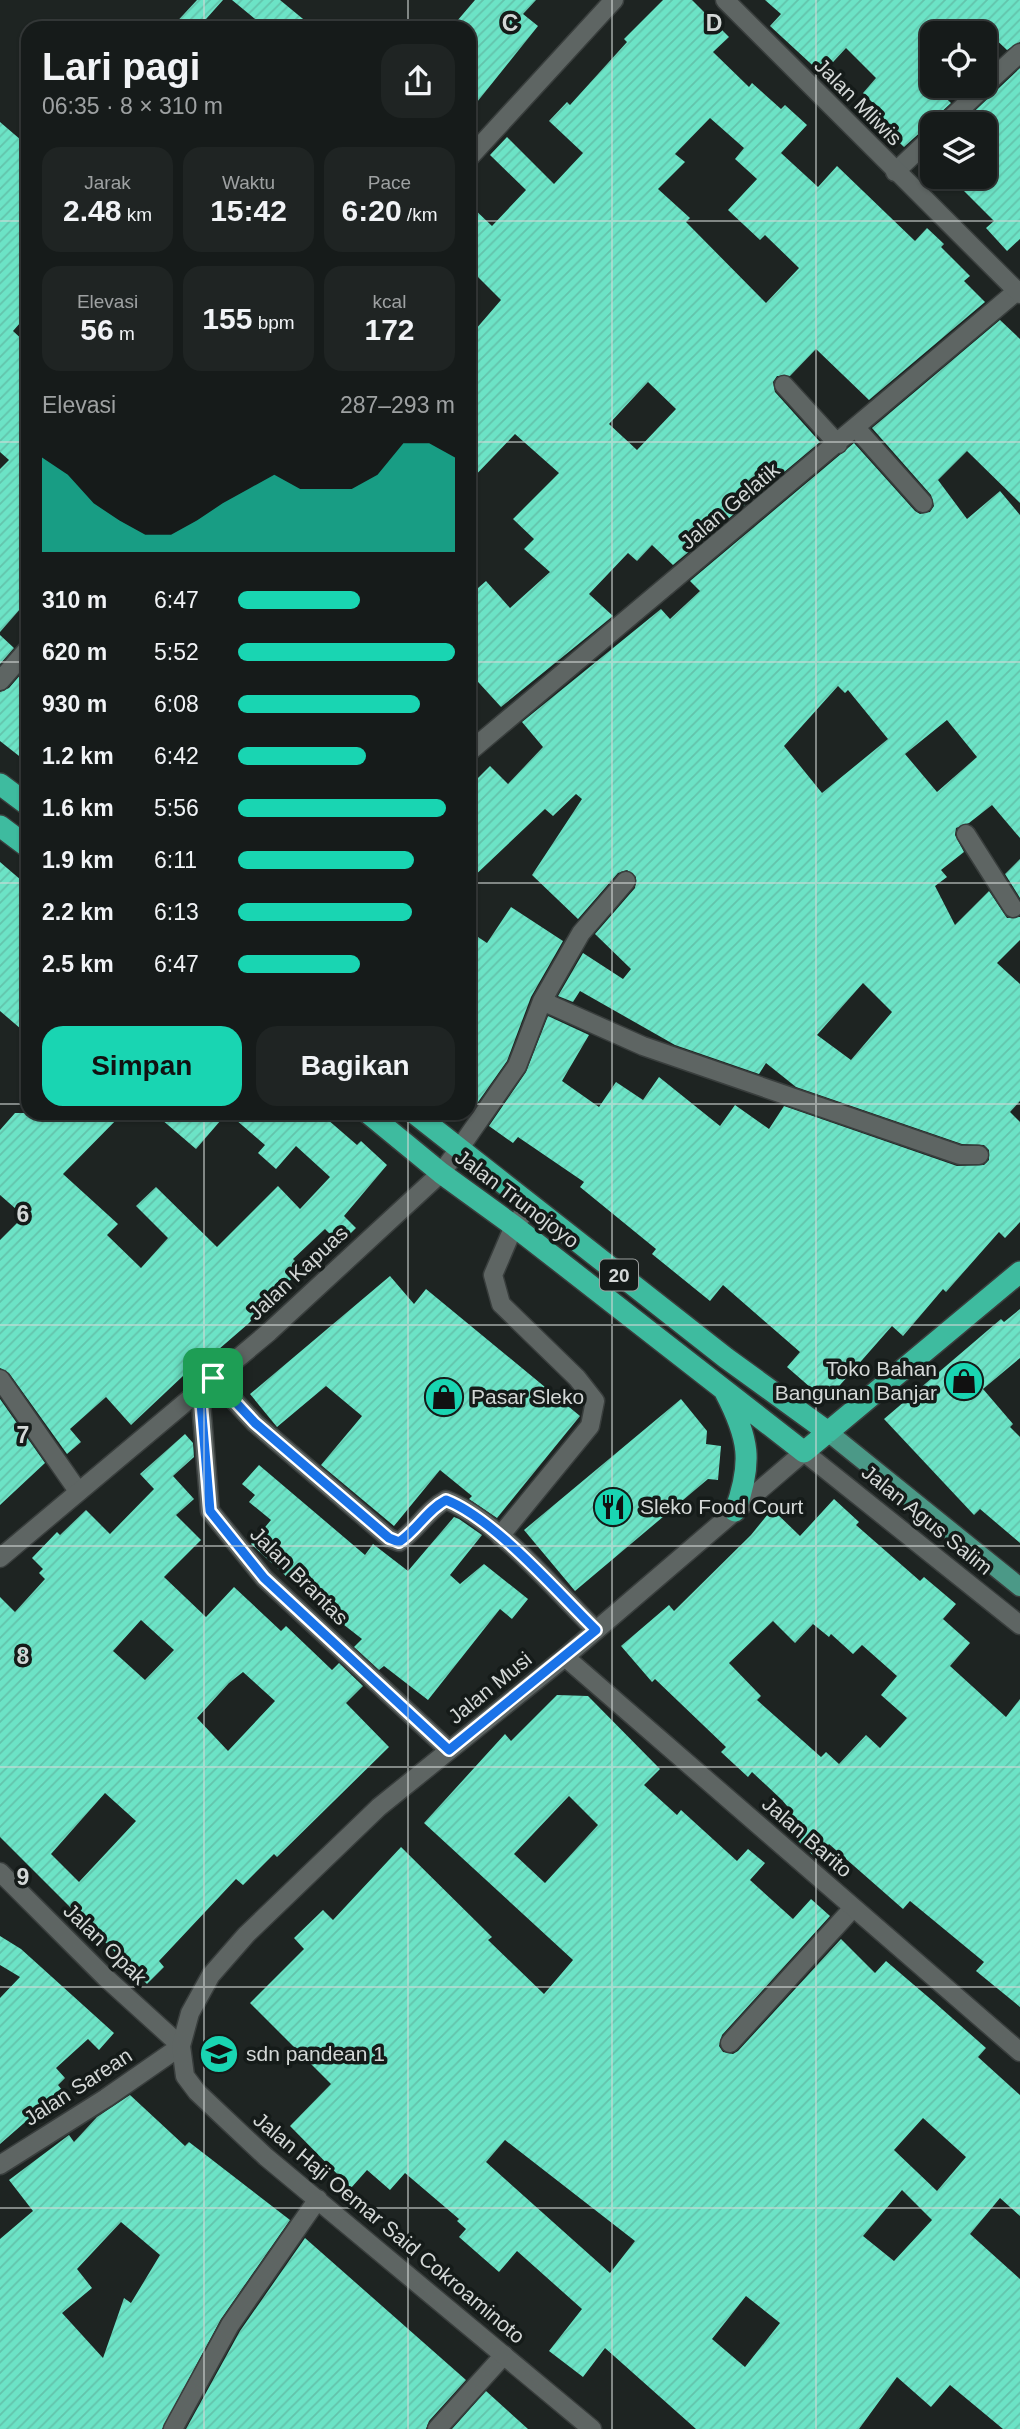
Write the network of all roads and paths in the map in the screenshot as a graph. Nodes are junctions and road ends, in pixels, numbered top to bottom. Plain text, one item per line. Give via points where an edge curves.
1 (614, 0) edge
2 (726, 0) edge
3 (1020, 53) edge
4 (997, 74) edge
5 (972, 98) edge
6 (957, 112) edge
7 (920, 148) edge
8 (476, 150) edge
9 (895, 172) junction
10 (1018, 292) edge
11 (784, 385) dead end
12 (856, 428) junction
13 (838, 444) junction
14 (923, 503) dead end
15 (21, 657) edge
16 (0, 681) edge
17 (476, 741) edge
18 (0, 784) edge
19 (21, 800) edge
20 (0, 826) edge
21 (966, 834) dead end
22 (21, 841) edge
23 (626, 881) dead end
24 (1018, 908) edge
25 (542, 1001) junction
26 (377, 1120) edge
27 (423, 1120) edge
28 (459, 1149) junction
29 (979, 1155) dead end
30 (441, 1173) junction
31 (530, 1205) junction
32 (514, 1226) junction
33 (1020, 1272) edge
34 (0, 1379) edge
35 (207, 1385) junction
36 (723, 1387) junction
37 (828, 1432) junction
38 (804, 1452) junction
39 (78, 1491) junction
40 (735, 1511) junction
41 (500, 1536) junction
42 (0, 1558) edge
43 (1020, 1587) edge
44 (1020, 1625) edge
45 (596, 1630) junction
46 (565, 1657) junction
47 (449, 1750) junction
48 (0, 1872) edge
49 (853, 1908) junction
50 (730, 2043) dead end
51 (181, 2046) junction
52 (1020, 2052) edge
53 (0, 2165) edge
54 (318, 2199) junction
55 (504, 2355) junction
56 (173, 2429) edge
57 (437, 2429) edge
58 (592, 2429) edge

1 - 8 street
2 - 9 street, Jalan Mliwis
3 - 4 street
5 - 6 street
7 - 9 street
9 - 10 street, Jalan Mliwis
10 - 12 street, Jalan Gelatik
11 - 13 street
12 - 13 street, Jalan Gelatik
12 - 14 street
13 - 17 street, Jalan Gelatik
15 - 16 street
18 - 19 highway
20 - 22 highway
21 - 24 street
23 - 25 street, Jalan Kapuas via 581,933
25 - 28 street, Jalan Kapuas via 517,1066
25 - 29 street via 643,1046 798,1101 960,1155
26 - 30 highway, Jalan Trunojoyo / 20
27 - 28 highway, Jalan Trunojoyo / 20
28 - 30 street, Jalan Kapuas
28 - 31 highway, Jalan Trunojoyo / 20
30 - 32 highway, Jalan Trunojoyo / 20
30 - 35 street, Jalan Kapuas
31 - 32 street
31 - 37 highway, Jalan Trunojoyo / 20
32 - 36 highway, Jalan Trunojoyo / 20
32 - 41 street via 493,1275 501,1304 596,1401 590,1426
33 - 37 highway
34 - 39 street
35 - 39 street, Jalan Kapuas
35 - 41 street via 389,1538 399,1542 413,1533 436,1505 446,1500
35 - 47 street, Jalan Brantas via 210,1511 264,1578
36 - 38 highway, Jalan Trunojoyo / 20
36 - 40 highway via 744,1437 747,1478
37 - 38 highway
37 - 43 main road
38 - 40 street, Jalan Musi
38 - 44 street, Jalan Agus Salim
39 - 42 street, Jalan Kapuas
40 - 45 street, Jalan Musi
41 - 45 street
45 - 46 street, Jalan Musi
46 - 47 street, Jalan Musi
46 - 49 street, Jalan Barito
47 - 51 street, Jalan Musi via 380,1807 246,1935 211,1975 190,2013
48 - 51 street, Jalan Opak via 105,1978
49 - 50 street
49 - 52 street, Jalan Barito
51 - 53 street, Jalan Sarean
51 - 54 street, Jalan Haji Oemar Said Cokroaminoto via 185,2076 197,2092
54 - 55 street, Jalan Haji Oemar Said Cokroaminoto
54 - 56 street via 230,2325
55 - 57 street
55 - 58 street, Jalan Haji Oemar Said Cokroaminoto

